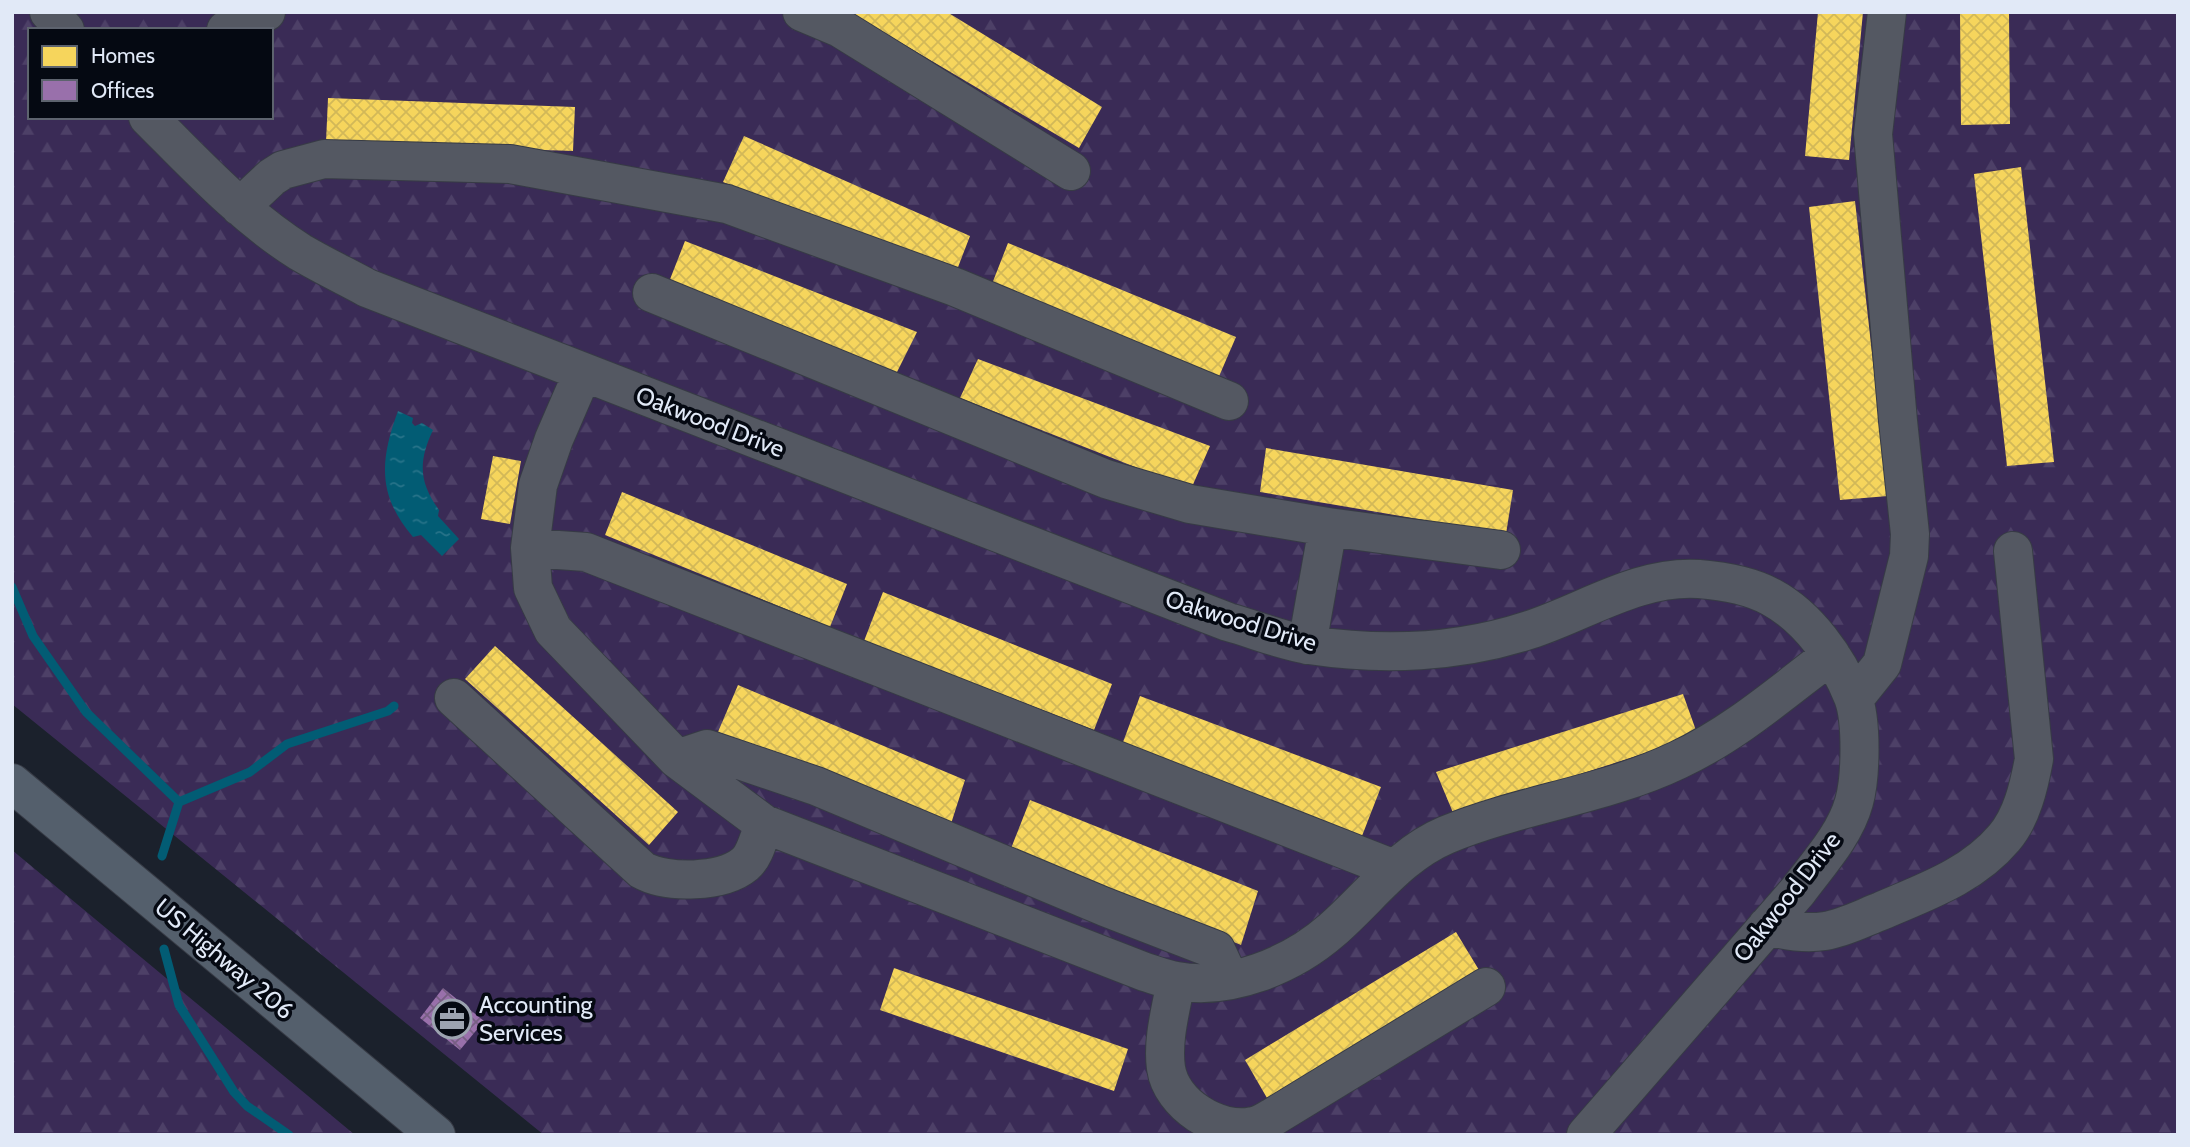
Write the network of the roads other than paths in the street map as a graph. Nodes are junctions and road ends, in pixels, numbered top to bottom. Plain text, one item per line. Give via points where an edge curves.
1 (49, 12) edge
2 (266, 12) edge
3 (802, 12) edge
4 (1887, 12) edge
5 (63, 28) edge
6 (230, 28) edge
7 (150, 119) edge
8 (1071, 171) dead end
9 (240, 206) junction
10 (652, 293) dead end
11 (583, 372) junction
12 (1229, 401) dead end
13 (1328, 527) junction
14 (530, 548) junction
15 (1501, 550) dead end
16 (2013, 551) dead end
17 (1307, 645) junction
18 (1831, 655) junction
19 (454, 698) dead end
20 (1854, 699) junction
21 (677, 759) junction
22 (12, 783) edge
23 (764, 824) junction
24 (1394, 869) junction
25 (1767, 926) junction
26 (1230, 980) junction
27 (1176, 981) junction
28 (1486, 987) dead end
29 (436, 1135) edge
30 (1586, 1135) edge

1 - 5 street
2 - 6 street
3 - 8 street via 840,28
4 - 20 street via 1873,134 1909,556 1882,664
7 - 9 street, Oakwood Drive
9 - 11 street, Oakwood Drive via 300,252 367,288
9 - 12 street via 283,170 324,159 510,164 727,204 955,287
10 - 13 street via 1106,479 1190,504
11 - 14 street via 538,485
11 - 17 street, Oakwood Drive via 1102,575 1228,622
13 - 15 street
13 - 17 street
14 - 21 street via 533,588 553,630
14 - 24 street via 586,552
16 - 25 street via 2034,759 2029,787 2006,836 1951,881 1860,919 1828,930 1795,933
17 - 18 street, Oakwood Drive via 1372,651 1461,646 1529,630 1632,589 1696,579 1724,581 1772,597
18 - 20 street, Oakwood Drive
18 - 24 street via 1715,741 1676,761 1445,836
19 - 23 street via 655,877 712,877 734,870 750,858
20 - 25 street, Oakwood Drive via 1861,756 1854,803 1826,854
21 - 23 street
21 - 26 street via 707,749 816,786 1216,950
22 - 29 highway, US Highway 206
23 - 27 street
24 - 26 street via 1304,951 1268,970
25 - 30 street, Oakwood Drive
26 - 27 street
27 - 28 street via 1166,1044 1166,1069 1173,1089 1204,1117 1241,1127 1273,1117

